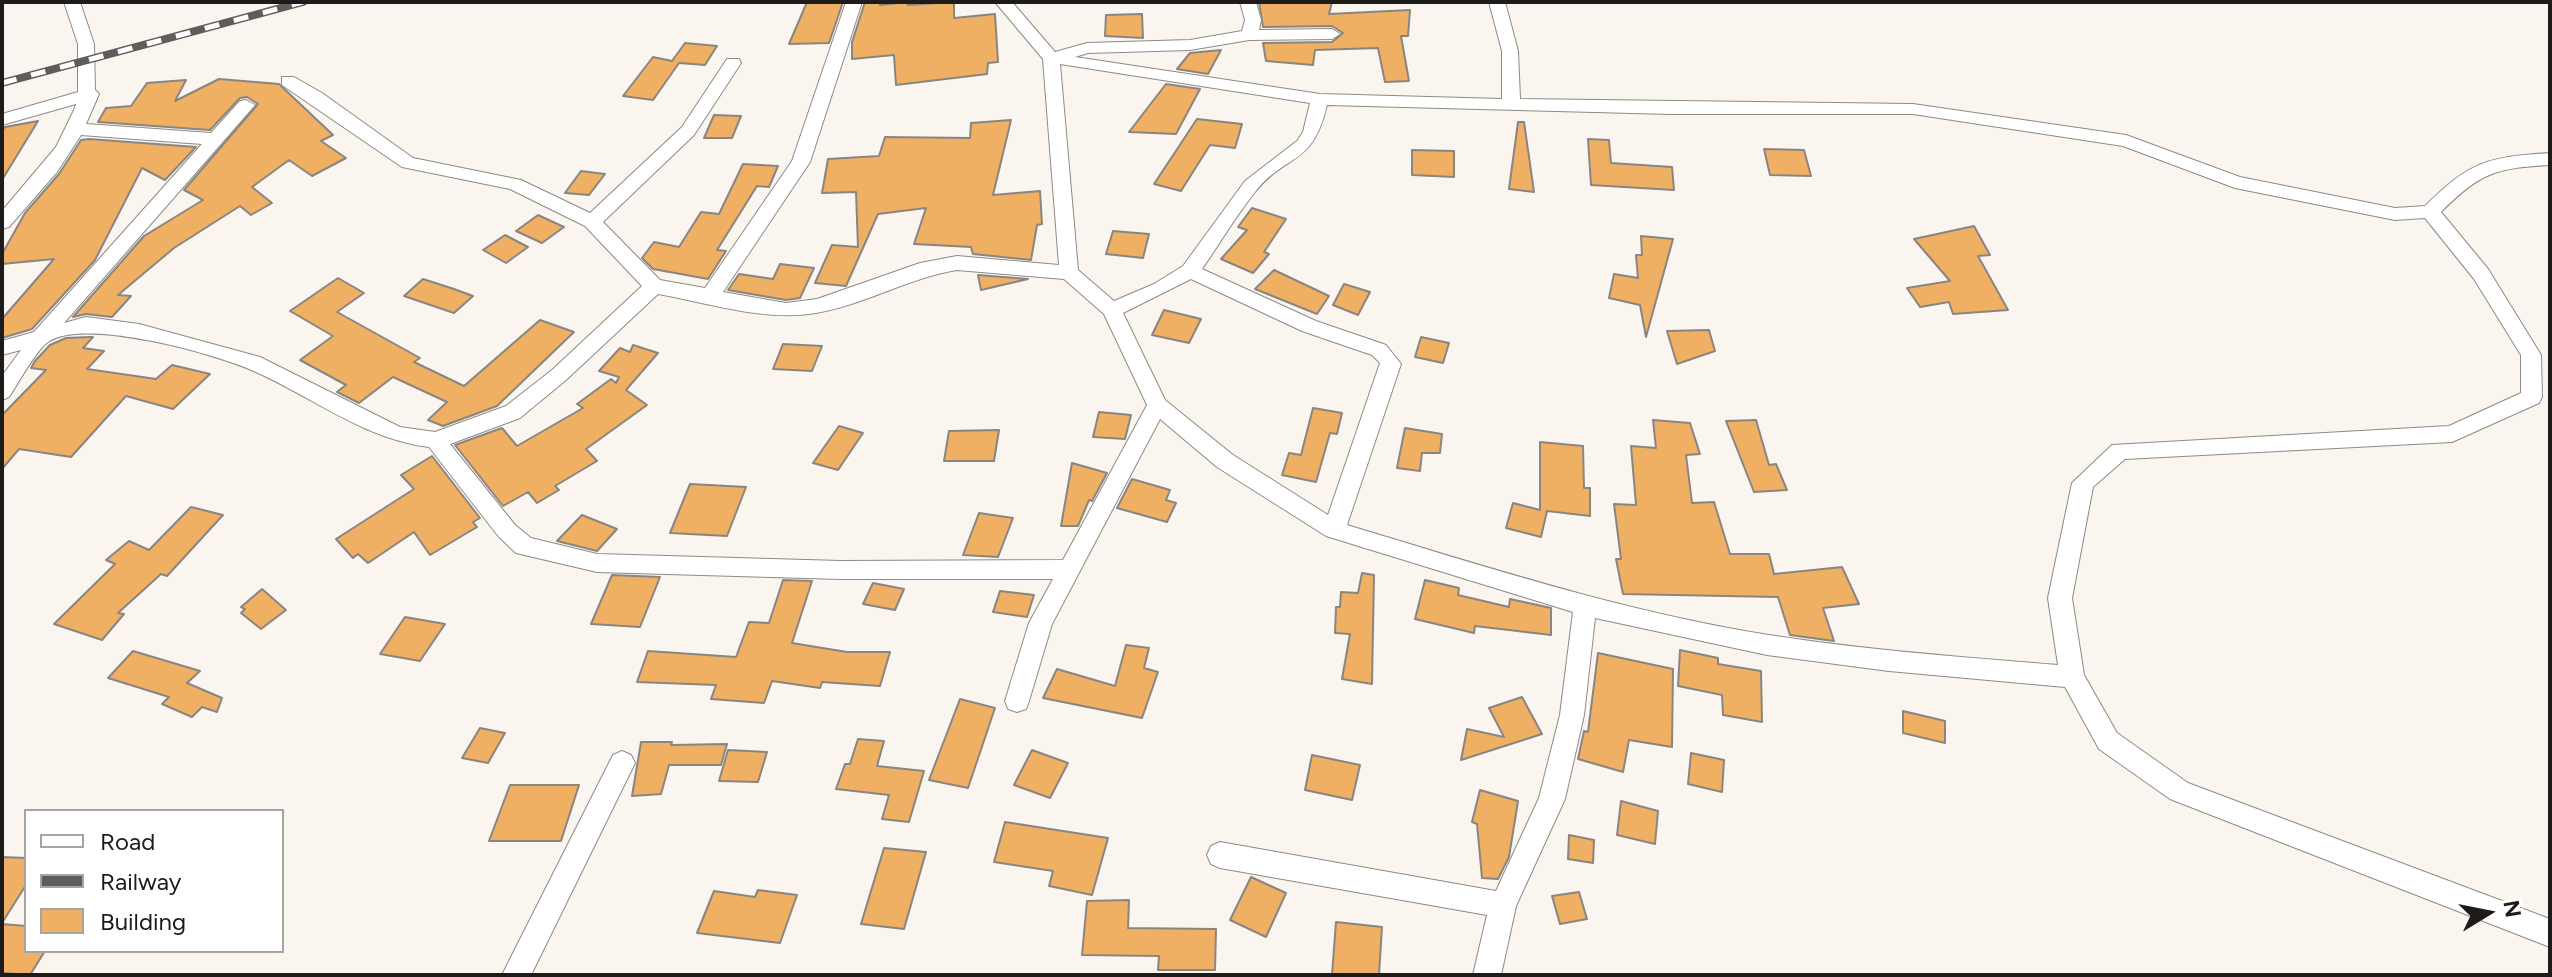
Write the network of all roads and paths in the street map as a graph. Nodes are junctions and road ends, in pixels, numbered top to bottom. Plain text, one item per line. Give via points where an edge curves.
1 (72, 2) edge
2 (854, 2) edge
3 (1003, 2) edge
4 (1248, 2) edge
5 (1497, 2) edge
6 (1332, 34) dead end
7 (1249, 35) junction
8 (1051, 58) junction
9 (733, 63) dead end
10 (288, 81) dead end
11 (90, 94) junction
12 (1320, 99) junction
13 (246, 105) dead end
14 (1511, 105) junction
15 (2, 120) edge
16 (79, 129) junction
17 (212, 139) junction
18 (2550, 159) edge
19 (2430, 212) junction
20 (592, 222) junction
21 (2, 223) edge
22 (1190, 271) junction
23 (1069, 273) junction
24 (654, 286) junction
25 (710, 296) junction
26 (1112, 310) junction
27 (42, 335) junction
28 (2, 348) edge
29 (2, 392) edge
30 (1157, 405) junction
31 (435, 440) junction
32 (1334, 530) junction
33 (1070, 569) junction
34 (1585, 606) junction
35 (2072, 677) junction
36 (1017, 701) dead end
37 (622, 763) dead end
38 (1220, 855) dead end
39 (1503, 905) junction
40 (2550, 933) edge
41 (516, 975) edge
42 (1487, 975) edge

1 - 11 street via 85,25
2 - 25 street via 801,162
3 - 8 street
4 - 7 street via 1253,20
5 - 14 street via 1510,51
6 - 7 street
7 - 8 street via 1190,45 1087,48
8 - 12 street
8 - 23 street
9 - 20 street via 688,131
10 - 20 street via 408,163 515,184
11 - 15 street
11 - 16 street
12 - 14 street
12 - 22 street via 1303,145 1251,185
13 - 17 street
14 - 19 street via 1913,109 2126,141 2235,182 2322,202 2395,214
16 - 17 street
16 - 21 street
17 - 27 street
18 - 19 street via 2498,162 2458,184
19 - 35 street via 2481,274 2531,355 2532,397 2452,434 2120,451 2083,483 2060,598
20 - 24 street
22 - 26 street
22 - 32 street via 1280,314 1387,355 1391,364
23 - 25 street via 957,263 927,268 819,306 786,310
23 - 26 street
24 - 25 street
24 - 31 street via 513,412
26 - 30 street
27 - 28 street
27 - 29 street
27 - 31 street via 86,324 139,331 260,365 396,435
30 - 32 street via 1225,461
30 - 33 street
31 - 33 street via 524,546 597,563
32 - 34 street
33 - 36 street via 1041,623
34 - 35 street via 1767,645
34 - 39 street via 1572,715 1552,799
35 - 40 street via 2108,741 2179,791
37 - 41 street
38 - 39 street
39 - 42 street

